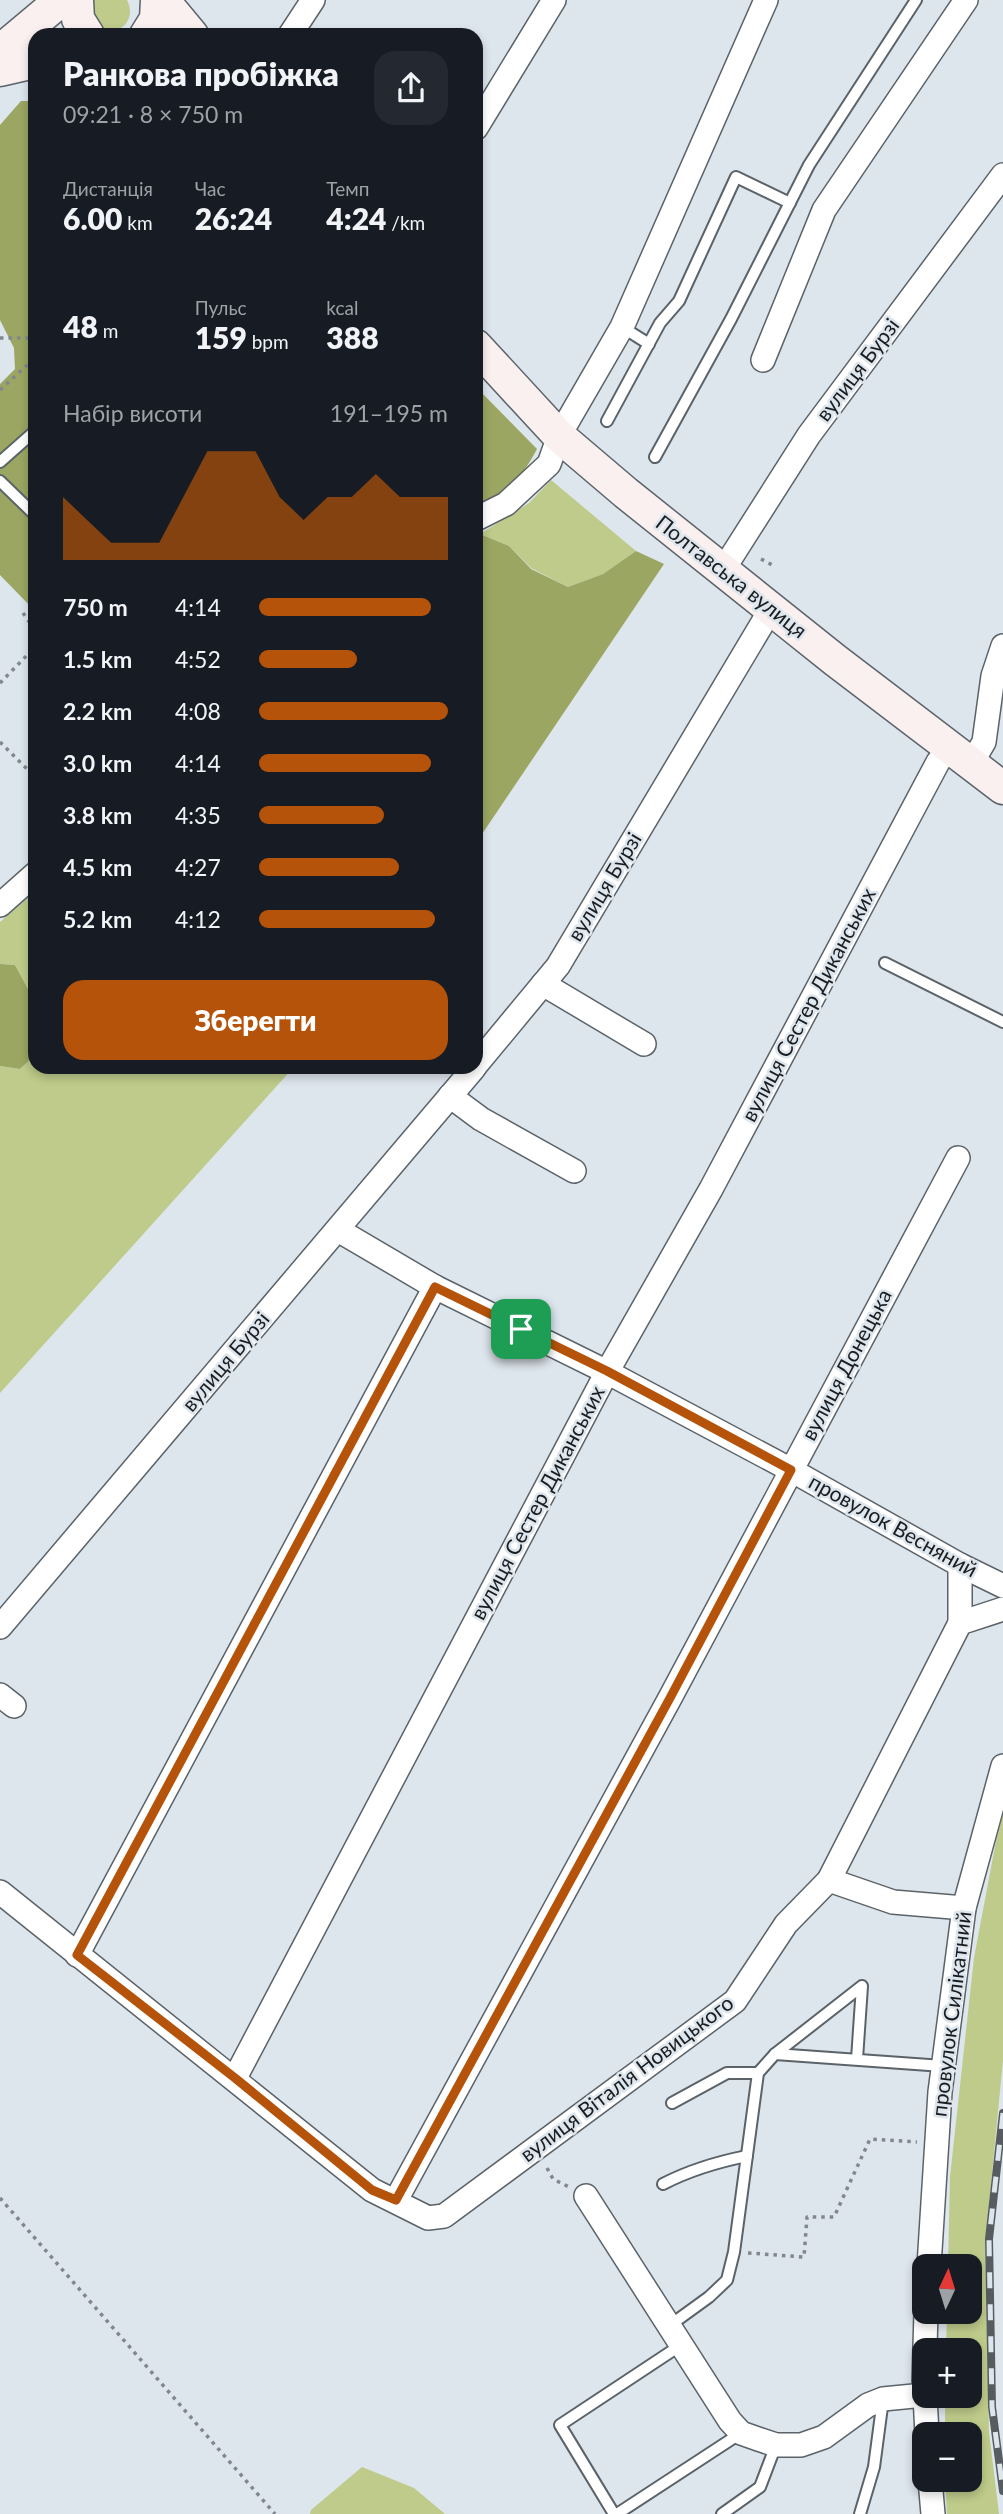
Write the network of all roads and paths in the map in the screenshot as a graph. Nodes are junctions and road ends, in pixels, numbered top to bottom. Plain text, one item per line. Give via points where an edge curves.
1 (61, 0) edge
2 (77, 0) edge
3 (157, 0) edge
4 (163, 0) edge
5 (313, 0) edge
6 (554, 0) edge
7 (766, 0) edge
8 (916, 0) edge
9 (966, 0) edge
10 (84, 28) edge
11 (150, 28) edge
12 (186, 28) edge
13 (295, 28) edge
14 (0, 51) edge
15 (28, 64) edge
16 (0, 71) edge
17 (483, 117) edge
18 (1003, 176) edge
19 (790, 203) junction
20 (622, 327) junction
21 (0, 338) edge
22 (28, 338) edge
23 (649, 344) junction
24 (483, 354) edge
25 (763, 360) dead end
26 (28, 364) edge
27 (0, 390) edge
28 (607, 421) dead end
29 (559, 436) junction
30 (28, 437) edge
31 (655, 457) dead end
32 (0, 462) edge
33 (0, 481) edge
34 (28, 509) edge
35 (483, 516) edge
36 (761, 559) dead end
37 (776, 567) dead end
38 (723, 570) junction
39 (771, 609) junction
40 (23, 613) dead end
41 (28, 620) edge
42 (1003, 646) edge
43 (28, 654) edge
44 (0, 683) edge
45 (0, 742) edge
46 (960, 756) junction
47 (28, 770) edge
48 (1003, 788) edge
49 (28, 880) edge
50 (0, 905) edge
51 (885, 963) dead end
52 (543, 984) junction
53 (1003, 1022) edge
54 (644, 1044) dead end
55 (483, 1056) edge
56 (468, 1074) edge
57 (450, 1096) junction
58 (958, 1158) dead end
59 (574, 1171) dead end
60 (338, 1230) junction
61 (435, 1287) junction
62 (607, 1371) junction
63 (791, 1470) junction
64 (960, 1565) junction
65 (1003, 1586) edge
66 (1003, 1608) edge
67 (960, 1623) junction
68 (0, 1627) edge
69 (1003, 1766) edge
70 (829, 1880) junction
71 (0, 1892) edge
72 (964, 1908) junction
73 (77, 1955) junction
74 (775, 2054) junction
75 (857, 2059) junction
76 (943, 2066) junction
77 (758, 2073) junction
78 (235, 2078) junction
79 (672, 2103) dead end
80 (937, 2142) junction
81 (535, 2148) junction
82 (747, 2156) junction
83 (663, 2184) dead end
84 (586, 2196) joint
85 (0, 2198) edge
86 (396, 2200) junction
87 (734, 2252) junction
88 (930, 2254) edge
89 (675, 2335) junction
90 (912, 2397) edge
91 (883, 2399) junction
92 (741, 2433) junction
93 (776, 2445) junction
94 (931, 2492) edge
95 (275, 2514) edge
96 (615, 2514) edge
97 (722, 2514) edge
98 (860, 2514) edge
99 (933, 2514) edge

1 - 14 main road
2 - 10 main road
3 - 11 main road
4 - 12 main road
5 - 13 street
6 - 17 street
7 - 20 street
8 - 19 lane via 809,165
9 - 25 street via 824,210
15 - 16 main road
18 - 38 street, вулиця Бурзі via 809,435
19 - 23 lane via 736,177 680,302 660,323
19 - 31 lane
20 - 23 lane
20 - 29 street
21 - 22 path
23 - 28 lane
24 - 29 main road, Полтавська вулиця
26 - 27 path
29 - 35 street via 550,464 506,504
29 - 38 main road, Полтавська вулиця
30 - 32 lane
33 - 34 lane
36 - 37 path
38 - 39 main road, Полтавська вулиця
39 - 46 main road, Полтавська вулиця
39 - 52 street, вулиця Бурзі
40 - 41 path
42 - 46 street, вулиця Сестер Диканських via 993,676 984,743
43 - 44 path
45 - 47 path
46 - 48 main road, Полтавська вулиця
46 - 62 street, вулиця Сестер Диканських via 938,762 710,1189
49 - 50 street
51 - 53 lane
52 - 54 street
52 - 55 street, вулиця Бурзі
56 - 57 street, вулиця Бурзі
57 - 59 street via 481,1119
57 - 60 street, вулиця Бурзі
58 - 63 street, вулиця Донецька
60 - 61 street, провулок Весняний
60 - 68 street, вулиця Бурзі
61 - 62 street, провулок Весняний
61 - 73 street
62 - 63 street, провулок Весняний
62 - 78 street, вулиця Сестер Диканських
63 - 64 street, провулок Весняний
63 - 86 street, вулиця Донецька
64 - 65 street, провулок Весняний
64 - 67 street, вулиця Віталія Новицького
66 - 67 street
67 - 70 street, вулиця Віталія Новицького
69 - 72 street, провулок Силікатний
70 - 72 street via 893,1902
70 - 81 street, вулиця Віталія Новицького via 786,1924 735,2001
71 - 73 street, вулиця Віталія Новицького
72 - 76 street, провулок Силікатний
73 - 78 street, вулиця Віталія Новицького
74 - 75 lane
74 - 75 lane via 862,1986
74 - 77 lane
75 - 76 lane
76 - 80 street, провулок Силікатний
77 - 79 lane via 727,2073
77 - 82 lane
78 - 86 street, вулиця Віталія Новицького via 372,2190
80 - 87 path via 870,2140 834,2217 807,2217 804,2257
80 - 88 street, провулок Силікатний
81 - 84 path via 553,2179
81 - 86 street, вулиця Віталія Новицького via 444,2216 428,2218
82 - 83 lane
82 - 87 lane
84 - 89 street
85 - 95 path
87 - 89 lane via 727,2280
89 - 92 street
89 - 96 lane via 560,2425
90 - 91 street
91 - 93 street via 824,2437 801,2445
91 - 98 lane via 874,2467
92 - 93 street
92 - 96 lane
93 - 97 lane via 760,2487
94 - 99 street

